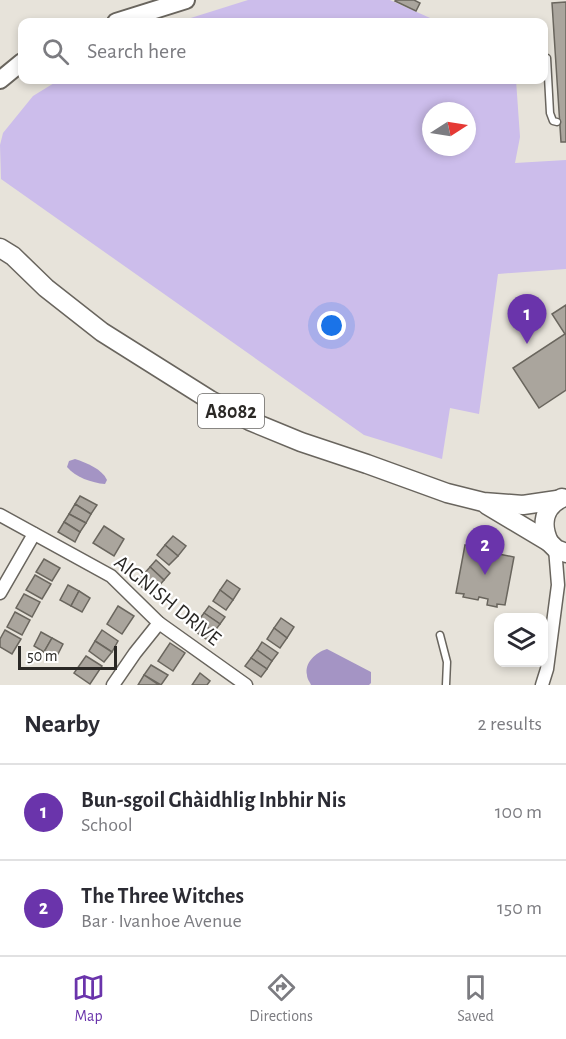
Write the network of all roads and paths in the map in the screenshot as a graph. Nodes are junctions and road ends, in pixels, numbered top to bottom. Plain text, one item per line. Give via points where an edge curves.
1 (186, 0) edge
2 (129, 18) edge
3 (18, 65) edge
4 (0, 80) edge
5 (548, 84) edge
6 (557, 122) dead end
7 (0, 238) edge
8 (6, 252) edge
9 (564, 497) edge
10 (483, 502) junction
11 (0, 516) edge
12 (34, 534) junction
13 (557, 548) edge
14 (566, 570) edge
15 (558, 585) junction
16 (0, 593) edge
17 (159, 623) junction
18 (440, 635) dead end
19 (113, 685) edge
20 (246, 685) edge
21 (446, 685) edge
22 (542, 685) edge

1 - 2 main road
3 - 4 main road
5 - 6 lane via 549,113
7 - 8 main road, A8082
8 - 10 main road, A8082 via 102,332 240,416 301,442
9 - 10 main road, A8082 via 523,505
9 - 13 main road, A8082 via 550,507 545,517 545,532
10 - 13 main road, A8082
11 - 12 street, AIGNISH DRIVE
12 - 16 street
12 - 17 street, AIGNISH DRIVE via 111,576
13 - 15 street
14 - 15 street
15 - 22 street
17 - 19 street
17 - 20 street, AIGNISH DRIVE
18 - 21 lane via 447,662

